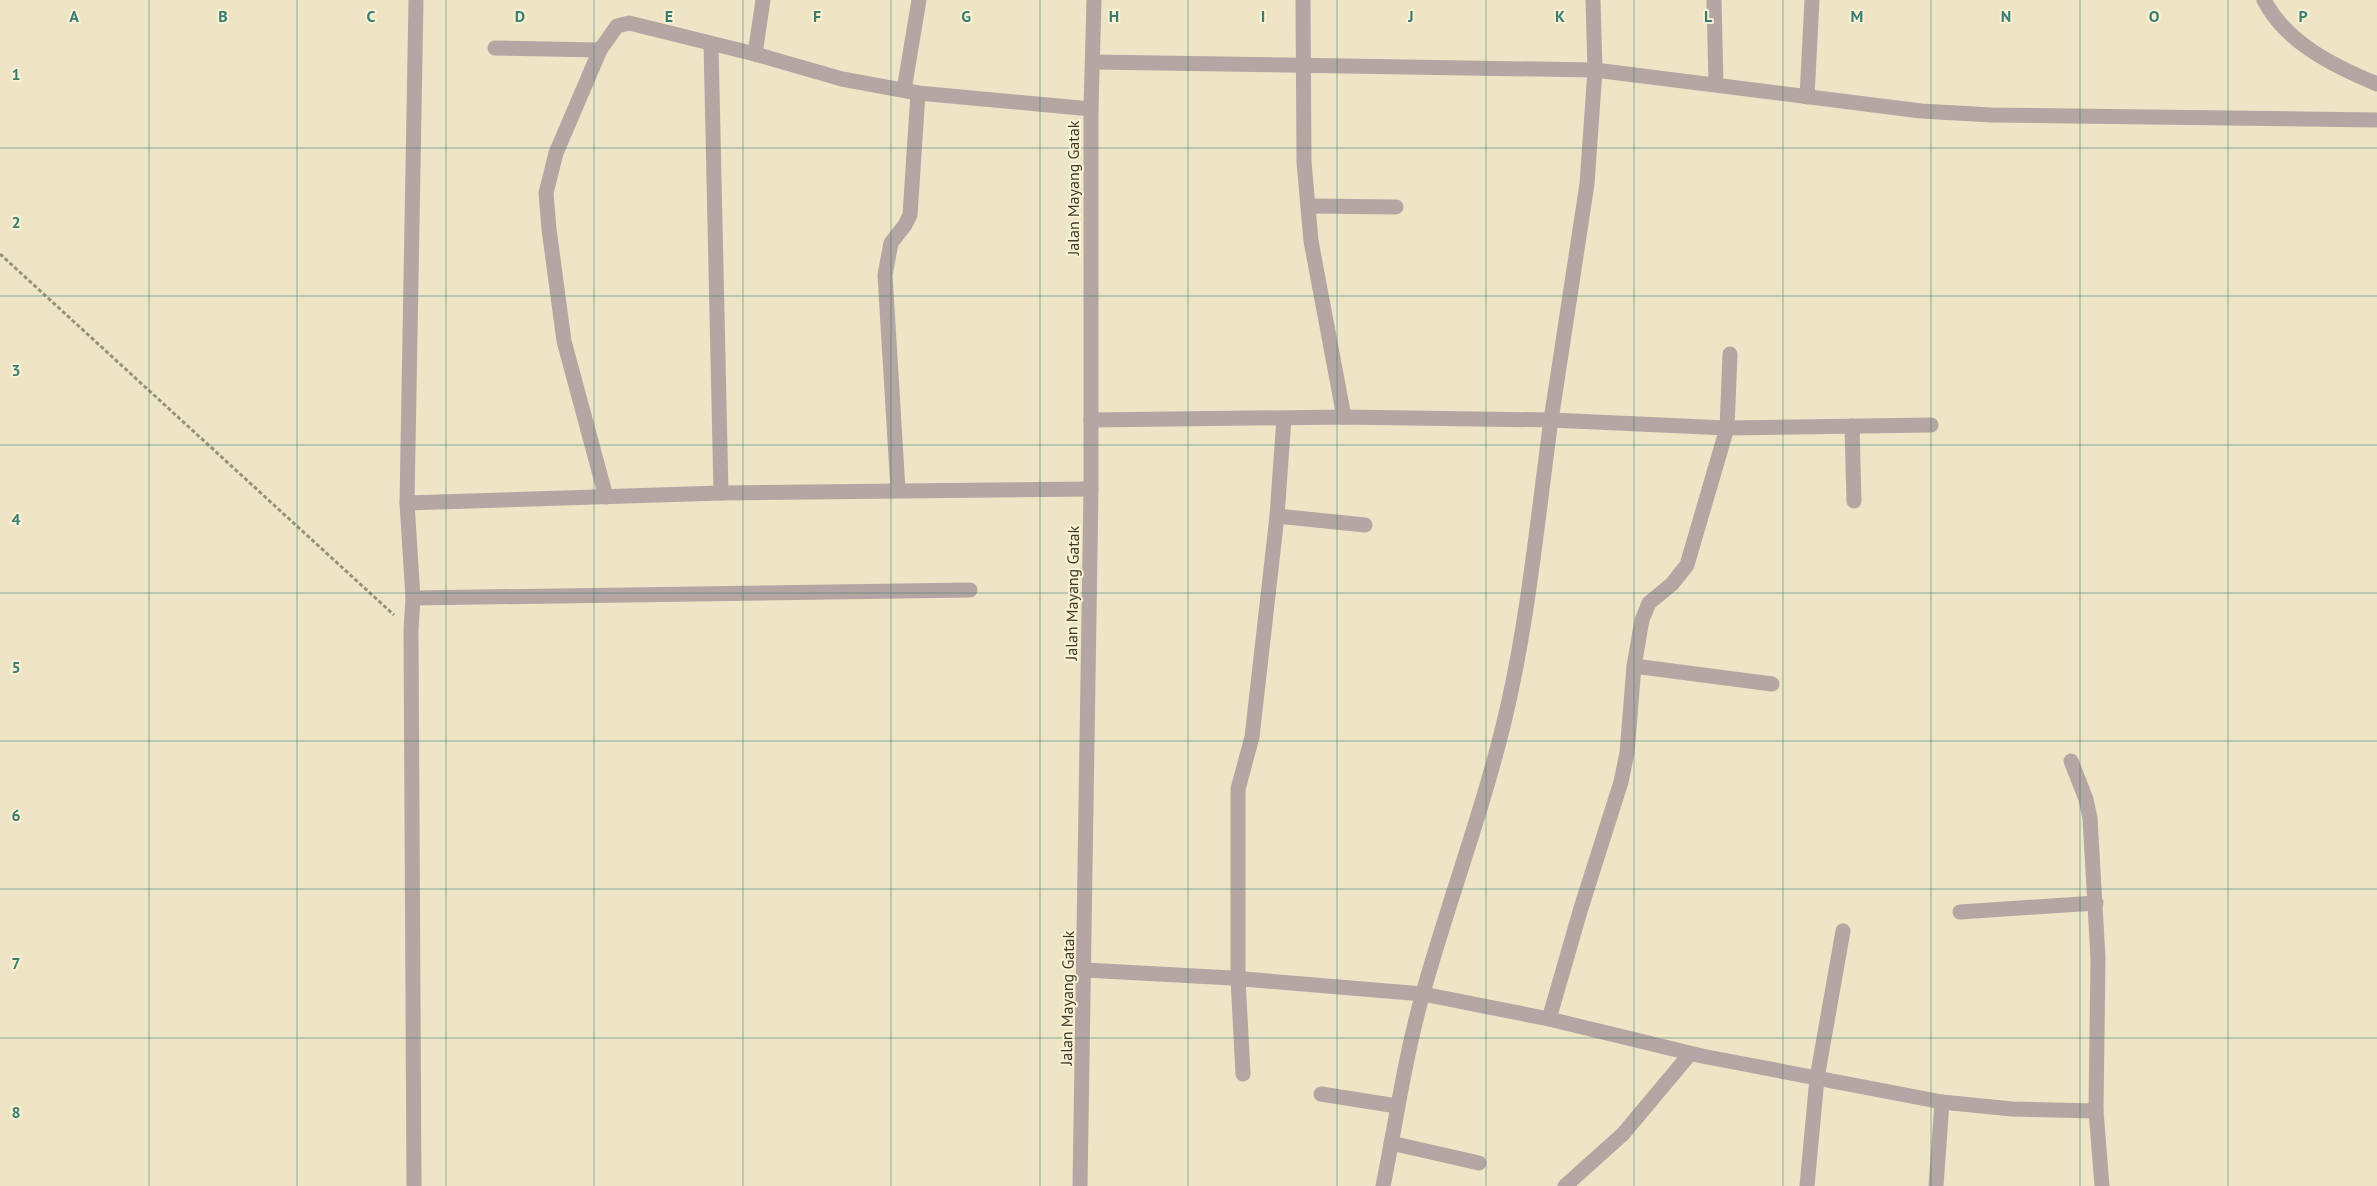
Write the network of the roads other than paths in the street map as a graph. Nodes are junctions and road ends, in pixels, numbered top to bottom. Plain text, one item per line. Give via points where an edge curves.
1 (416, 0) edge
2 (763, 0) edge
3 (919, 0) edge
4 (1094, 0) edge
5 (1303, 0) edge
6 (1593, 0) edge
7 (1714, 0) edge
8 (1812, 0) edge
9 (2264, 0) edge
10 (711, 44) junction
11 (495, 48) dead end
12 (600, 50) junction
13 (755, 54) junction
14 (1093, 62) junction
15 (1304, 65) junction
16 (1595, 70) junction
17 (1716, 84) junction
18 (2377, 84) edge
19 (911, 91) junction
20 (1807, 96) junction
21 (1091, 109) junction
22 (2377, 120) edge
23 (1308, 206) junction
24 (1396, 207) dead end
25 (1730, 354) dead end
26 (1344, 417) junction
27 (1284, 418) junction
28 (1091, 420) junction
29 (1551, 420) junction
30 (1931, 425) dead end
31 (1852, 426) junction
32 (1727, 428) junction
33 (1091, 489) junction
34 (898, 490) junction
35 (721, 493) junction
36 (606, 497) junction
37 (1854, 501) dead end
38 (407, 503) junction
39 (1277, 516) junction
40 (1365, 524) dead end
41 (970, 590) dead end
42 (413, 598) junction
43 (1634, 666) junction
44 (1772, 684) dead end
45 (2072, 761) dead end
46 (2096, 903) junction
47 (1960, 912) dead end
48 (1843, 931) dead end
49 (1085, 970) junction
50 (1238, 979) junction
51 (1423, 994) junction
52 (1549, 1019) junction
53 (1696, 1055) junction
54 (1243, 1074) dead end
55 (1817, 1078) junction
56 (1321, 1094) dead end
57 (1942, 1102) junction
58 (1398, 1106) junction
59 (2096, 1111) junction
60 (1391, 1143) junction
61 (1479, 1163) dead end
62 (414, 1186) edge
63 (1080, 1186) edge
64 (1383, 1186) edge
65 (1565, 1186) edge
66 (1807, 1186) edge
67 (1936, 1186) edge
68 (2102, 1186) edge

1 - 38 street
2 - 13 street
3 - 19 street
4 - 14 street, Jalan Mayang Gatak
5 - 15 street
6 - 16 street
7 - 17 street
8 - 20 street
9 - 18 street via 2284,29 2299,42
10 - 12 street via 625,23 615,28
10 - 13 street
10 - 35 street
11 - 12 street
12 - 36 street via 556,153 546,193 564,341
13 - 19 street via 842,79
14 - 15 street
14 - 21 street, Jalan Mayang Gatak
15 - 16 street
15 - 23 street via 1304,162
16 - 17 street
16 - 29 street via 1587,184
17 - 20 street
19 - 21 street
19 - 34 street via 910,214 906,225 890,243 885,275
20 - 22 street via 1921,111 1992,115
21 - 28 street, Jalan Mayang Gatak
23 - 24 street
23 - 26 street via 1316,269
25 - 32 street
26 - 27 street
26 - 29 street
27 - 28 street
27 - 39 street
28 - 33 street, Jalan Mayang Gatak
29 - 32 street
29 - 51 street via 1528,590 1508,704 1491,772
30 - 31 street
31 - 32 street
31 - 37 street
32 - 43 street via 1687,565 1672,584 1650,603 1642,620
33 - 34 street
33 - 49 street, Jalan Mayang Gatak
34 - 35 street
35 - 36 street
36 - 38 street
38 - 42 street
39 - 40 street
39 - 50 street via 1252,737 1238,789
41 - 42 street
42 - 62 street
43 - 44 street
43 - 52 street via 1627,752 1621,782
45 - 46 street via 2090,818
46 - 47 street
46 - 59 street
48 - 55 street
49 - 50 street
49 - 63 street, Jalan Mayang Gatak
50 - 51 street
50 - 54 street
51 - 52 street
51 - 58 street
52 - 53 street
53 - 55 street
53 - 65 street via 1622,1134
55 - 57 street
55 - 66 street
56 - 58 street
57 - 59 street via 2012,1109
57 - 67 street
58 - 60 street
59 - 68 street
60 - 61 street
60 - 64 street

